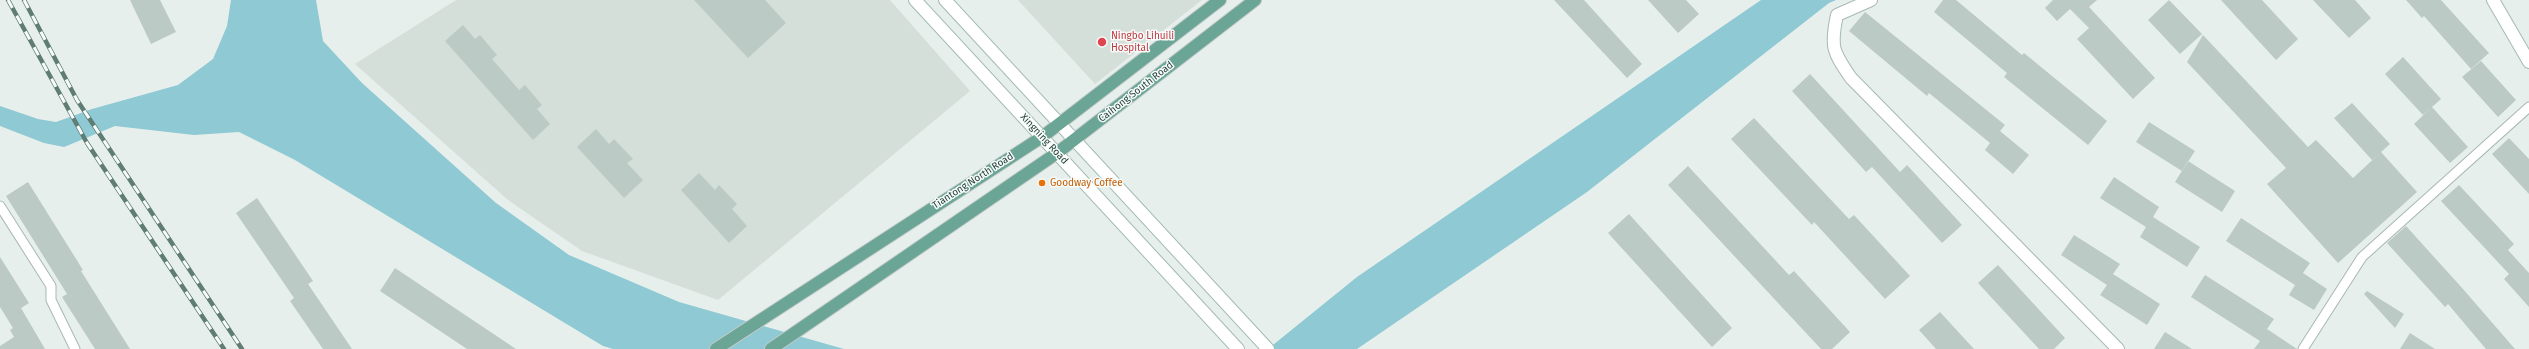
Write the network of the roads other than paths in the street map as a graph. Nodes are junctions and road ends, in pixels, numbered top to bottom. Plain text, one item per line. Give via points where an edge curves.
1 (915, 0) edge
2 (945, 0) edge
3 (1220, 0) edge
4 (1255, 0) edge
5 (1871, 0) edge
6 (2493, 0) edge
7 (2529, 62) edge
8 (2529, 107) edge
9 (1060, 124) junction
10 (1042, 137) junction
11 (1074, 140) junction
12 (1057, 153) junction
13 (0, 206) edge
14 (76, 349) edge
15 (716, 349) edge
16 (771, 349) edge
17 (1238, 349) edge
18 (1268, 349) edge
19 (2118, 349) edge
20 (2303, 349) edge

1 - 10 main road, Xingning Road
2 - 9 main road
3 - 9 main road, Tiantong North Road
4 - 11 main road, Caihong South Road
5 - 19 main road via 1837,15 1832,38 1837,57 1851,78
6 - 7 main road
8 - 20 lane via 2362,257
9 - 10 main road, Tiantong North Road
9 - 11 main road
10 - 12 main road, Xingning Road
10 - 15 main road, Tiantong North Road
11 - 12 main road
11 - 18 main road
12 - 16 main road
12 - 17 main road, Xingning Road via 1202,313
13 - 14 lane via 51,286 51,300

